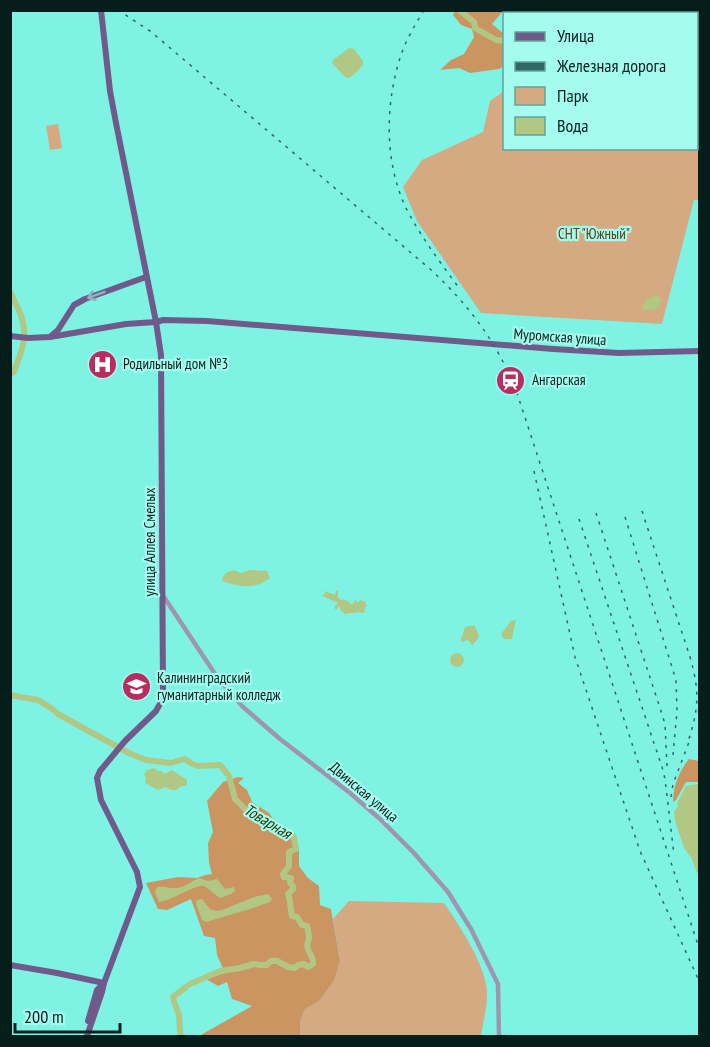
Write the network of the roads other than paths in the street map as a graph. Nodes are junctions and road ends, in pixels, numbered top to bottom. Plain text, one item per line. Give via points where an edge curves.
1 (101, 10) edge
2 (146, 277) junction
3 (156, 322) junction
4 (61, 332) junction
5 (14, 337) edge
6 (699, 351) edge
7 (162, 595) junction
8 (10, 965) edge
9 (104, 983) junction
10 (85, 1036) edge
11 (499, 1036) edge

1 - 2 main road, улица Аллея Смелых via 114,112
2 - 3 main road, улица Аллея Смелых
2 -> 4 main road via 74,305
3 - 4 main road
3 - 6 main road, Муромская улица via 207,321 553,350
3 - 7 main road, улица Аллея Смелых via 161,355
4 - 5 main road via 50,337
7 - 9 main road, улица Аллея Смелых via 161,702 97,778 101,800 137,872 140,887
7 - 11 street, Двинская улица via 217,677 243,707 380,819 448,892 498,984
8 - 9 main road
9 - 10 main road, улица Аллея Смелых

